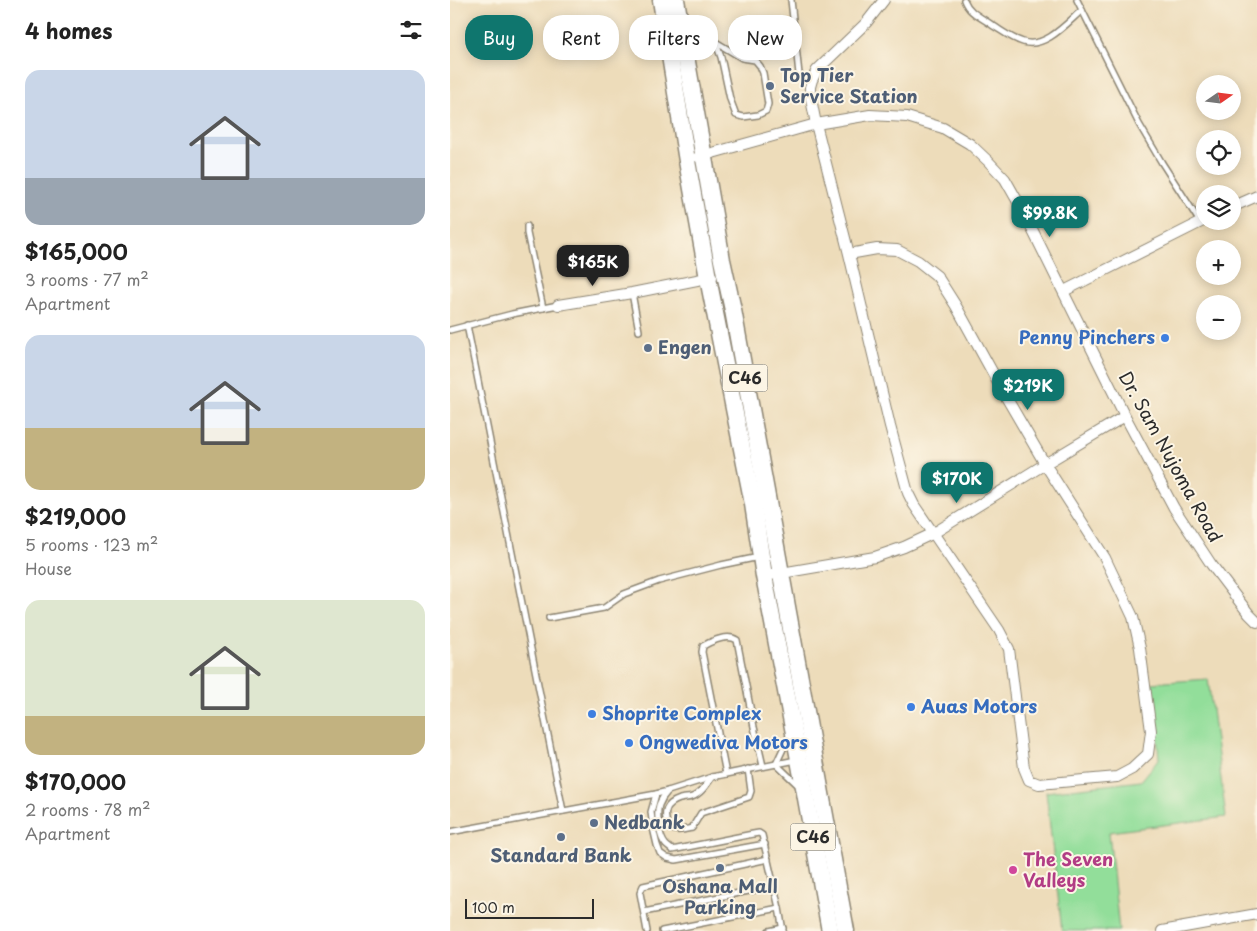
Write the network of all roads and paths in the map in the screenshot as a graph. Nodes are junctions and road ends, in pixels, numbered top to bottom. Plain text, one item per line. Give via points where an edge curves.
1 (661, 0) edge
2 (676, 0) edge
3 (791, 0) edge
4 (884, 0) edge
5 (964, 0) edge
6 (1077, 0) edge
7 (1082, 10) junction
8 (679, 15) edge
9 (715, 41) joint
10 (687, 60) edge
11 (813, 75) junction
12 (816, 124) junction
13 (704, 156) junction
14 (687, 160) junction
15 (1257, 196) edge
16 (1241, 203) edge
17 (1196, 212) edge
18 (1196, 225) edge
19 (527, 226) dead end
20 (848, 254) junction
21 (725, 274) junction
22 (708, 278) junction
23 (1064, 291) junction
24 (632, 293) junction
25 (558, 305) joint
26 (543, 308) junction
27 (467, 325) junction
28 (450, 330) edge
29 (639, 331) dead end
30 (1125, 416) junction
31 (1045, 464) junction
32 (934, 533) junction
33 (762, 557) junction
34 (781, 573) junction
35 (764, 576) junction
36 (548, 618) dead end
37 (1257, 622) edge
38 (793, 727) junction
39 (806, 758) junction
40 (776, 764) junction
41 (763, 766) junction
42 (748, 769) junction
43 (726, 774) junction
44 (712, 777) junction
45 (812, 789) junction
46 (668, 791) junction
47 (656, 794) junction
48 (563, 811) junction
49 (450, 832) edge
50 (765, 844) junction
51 (768, 859) junction
52 (774, 886) junction
53 (779, 908) junction
54 (644, 912) junction
55 (1257, 914) edge
56 (783, 929) edge
57 (647, 931) edge
58 (662, 931) edge
59 (769, 931) edge
60 (830, 931) edge
61 (846, 931) edge
62 (1162, 931) edge

1 - 14 main road, C46
2 - 8 main road, C46
3 - 11 lane via 799,74 804,78
4 - 11 street via 866,23
5 - 7 lane via 975,14 1009,36 1031,44 1051,36
6 - 7 lane
7 - 17 lane via 1138,124
9 - 9 lane via 742,58 755,60 760,66 768,104 766,110 758,115 736,115
10 - 13 main road, C46
11 - 12 street via 810,87
12 - 13 street, Dr. Sam Nujoma Road
12 - 20 street
12 - 23 street, Dr. Sam Nujoma Road via 870,115 907,117 943,128 970,144 1005,179
13 - 14 street, Dr. Sam Nujoma Road
13 - 21 main road, C46
14 - 22 main road, C46
15 - 16 street
18 - 23 street
19 - 26 lane
20 - 31 street via 877,249 897,250 937,276
20 - 32 street via 906,486
21 - 22 street
21 - 34 main road, C46
22 - 24 street
22 - 33 main road, C46
23 - 30 street, Dr. Sam Nujoma Road
24 - 25 street
24 - 29 lane
25 - 26 lane
26 - 27 lane
27 - 28 lane
27 - 48 lane
30 - 31 street
30 - 37 street, Dr. Sam Nujoma Road via 1174,508 1211,564
31 - 32 street
31 - 32 street via 1104,558 1133,617 1151,731 1148,754 1132,769 1117,777 1039,784 1029,780 1024,768 1008,650 999,630
32 - 34 street via 904,548 875,557
33 - 35 main road, C46
33 - 36 lane via 659,581 624,594 604,608
34 - 35 street
34 - 39 main road, C46
35 - 38 main road, C46
38 - 39 main road, C46
38 - 40 lane
39 - 40 lane
39 - 45 main road, C46
40 - 41 lane
40 - 45 lane
41 - 42 lane
41 - 43 lane via 737,640 729,637 710,642 703,646 702,652
42 - 43 lane
42 - 44 lane via 750,797 701,813 692,828 673,830 668,827 667,807 693,797
43 - 44 lane
44 - 46 lane
45 - 60 main road, C46
45 - 61 main road, C46
46 - 47 lane
46 - 50 lane via 658,810 658,822 665,844 672,850 753,834 762,835
47 - 48 lane
47 - 50 lane via 651,812 653,828 660,853 667,858 676,860
48 - 49 lane
50 - 51 lane
51 - 52 lane
51 - 54 lane via 643,886 640,893
52 - 53 lane
52 - 54 lane
53 - 56 lane
53 - 58 lane
54 - 57 lane
55 - 62 street
56 - 59 lane

